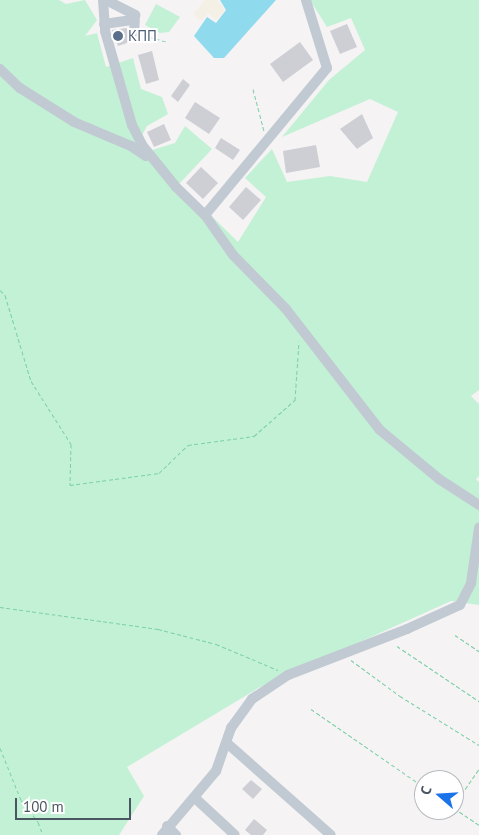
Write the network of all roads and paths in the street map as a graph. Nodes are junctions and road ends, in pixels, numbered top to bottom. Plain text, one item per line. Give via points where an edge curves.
1 (105, 0) edge
2 (306, 0) edge
3 (134, 20) junction
4 (104, 28) junction
5 (134, 32) joint
6 (166, 42) dead end
7 (0, 69) edge
8 (253, 89) dead end
9 (132, 125) junction
10 (117, 141) junction
11 (267, 141) junction
12 (156, 163) junction
13 (205, 215) junction
14 (0, 290) edge
15 (300, 332) dead end
16 (479, 506) edge
17 (479, 528) edge
18 (0, 607) edge
19 (455, 635) dead end
20 (397, 646) dead end
21 (479, 651) edge
22 (345, 655) junction
23 (288, 675) junction
24 (479, 700) edge
25 (311, 709) dead end
26 (228, 744) junction
27 (479, 745) edge
28 (0, 748) edge
29 (479, 769) edge
30 (414, 780) edge
31 (464, 792) edge
32 (195, 798) junction
33 (464, 814) edge
34 (479, 825) edge
35 (164, 830) edge
36 (43, 835) edge
37 (176, 835) edge
38 (235, 835) edge
39 (331, 835) edge

1 - 3 street via 135,14
1 - 4 street
2 - 11 street via 328,68
3 - 4 street
3 - 5 street
4 - 9 street
5 - 6 path
7 - 10 street via 38,100 74,122
8 - 11 path
9 - 10 street
9 - 12 street
10 - 12 street
11 - 13 street
12 - 13 street
13 - 16 street via 233,255 286,309 330,362 380,430 439,479
14 - 15 path via 5,296 31,381 71,444 70,485 160,473 188,445 254,436 296,400
17 - 22 street via 471,582 460,605
18 - 23 path via 158,629 216,644
19 - 21 path
20 - 24 path
22 - 23 street
22 - 27 path via 371,676
23 - 26 street via 252,699 231,728
25 - 30 path
26 - 32 street via 216,771
26 - 39 street
28 - 36 path via 21,800 38,822
29 - 31 path
32 - 35 street
32 - 38 street
33 - 34 path
35 - 37 street

